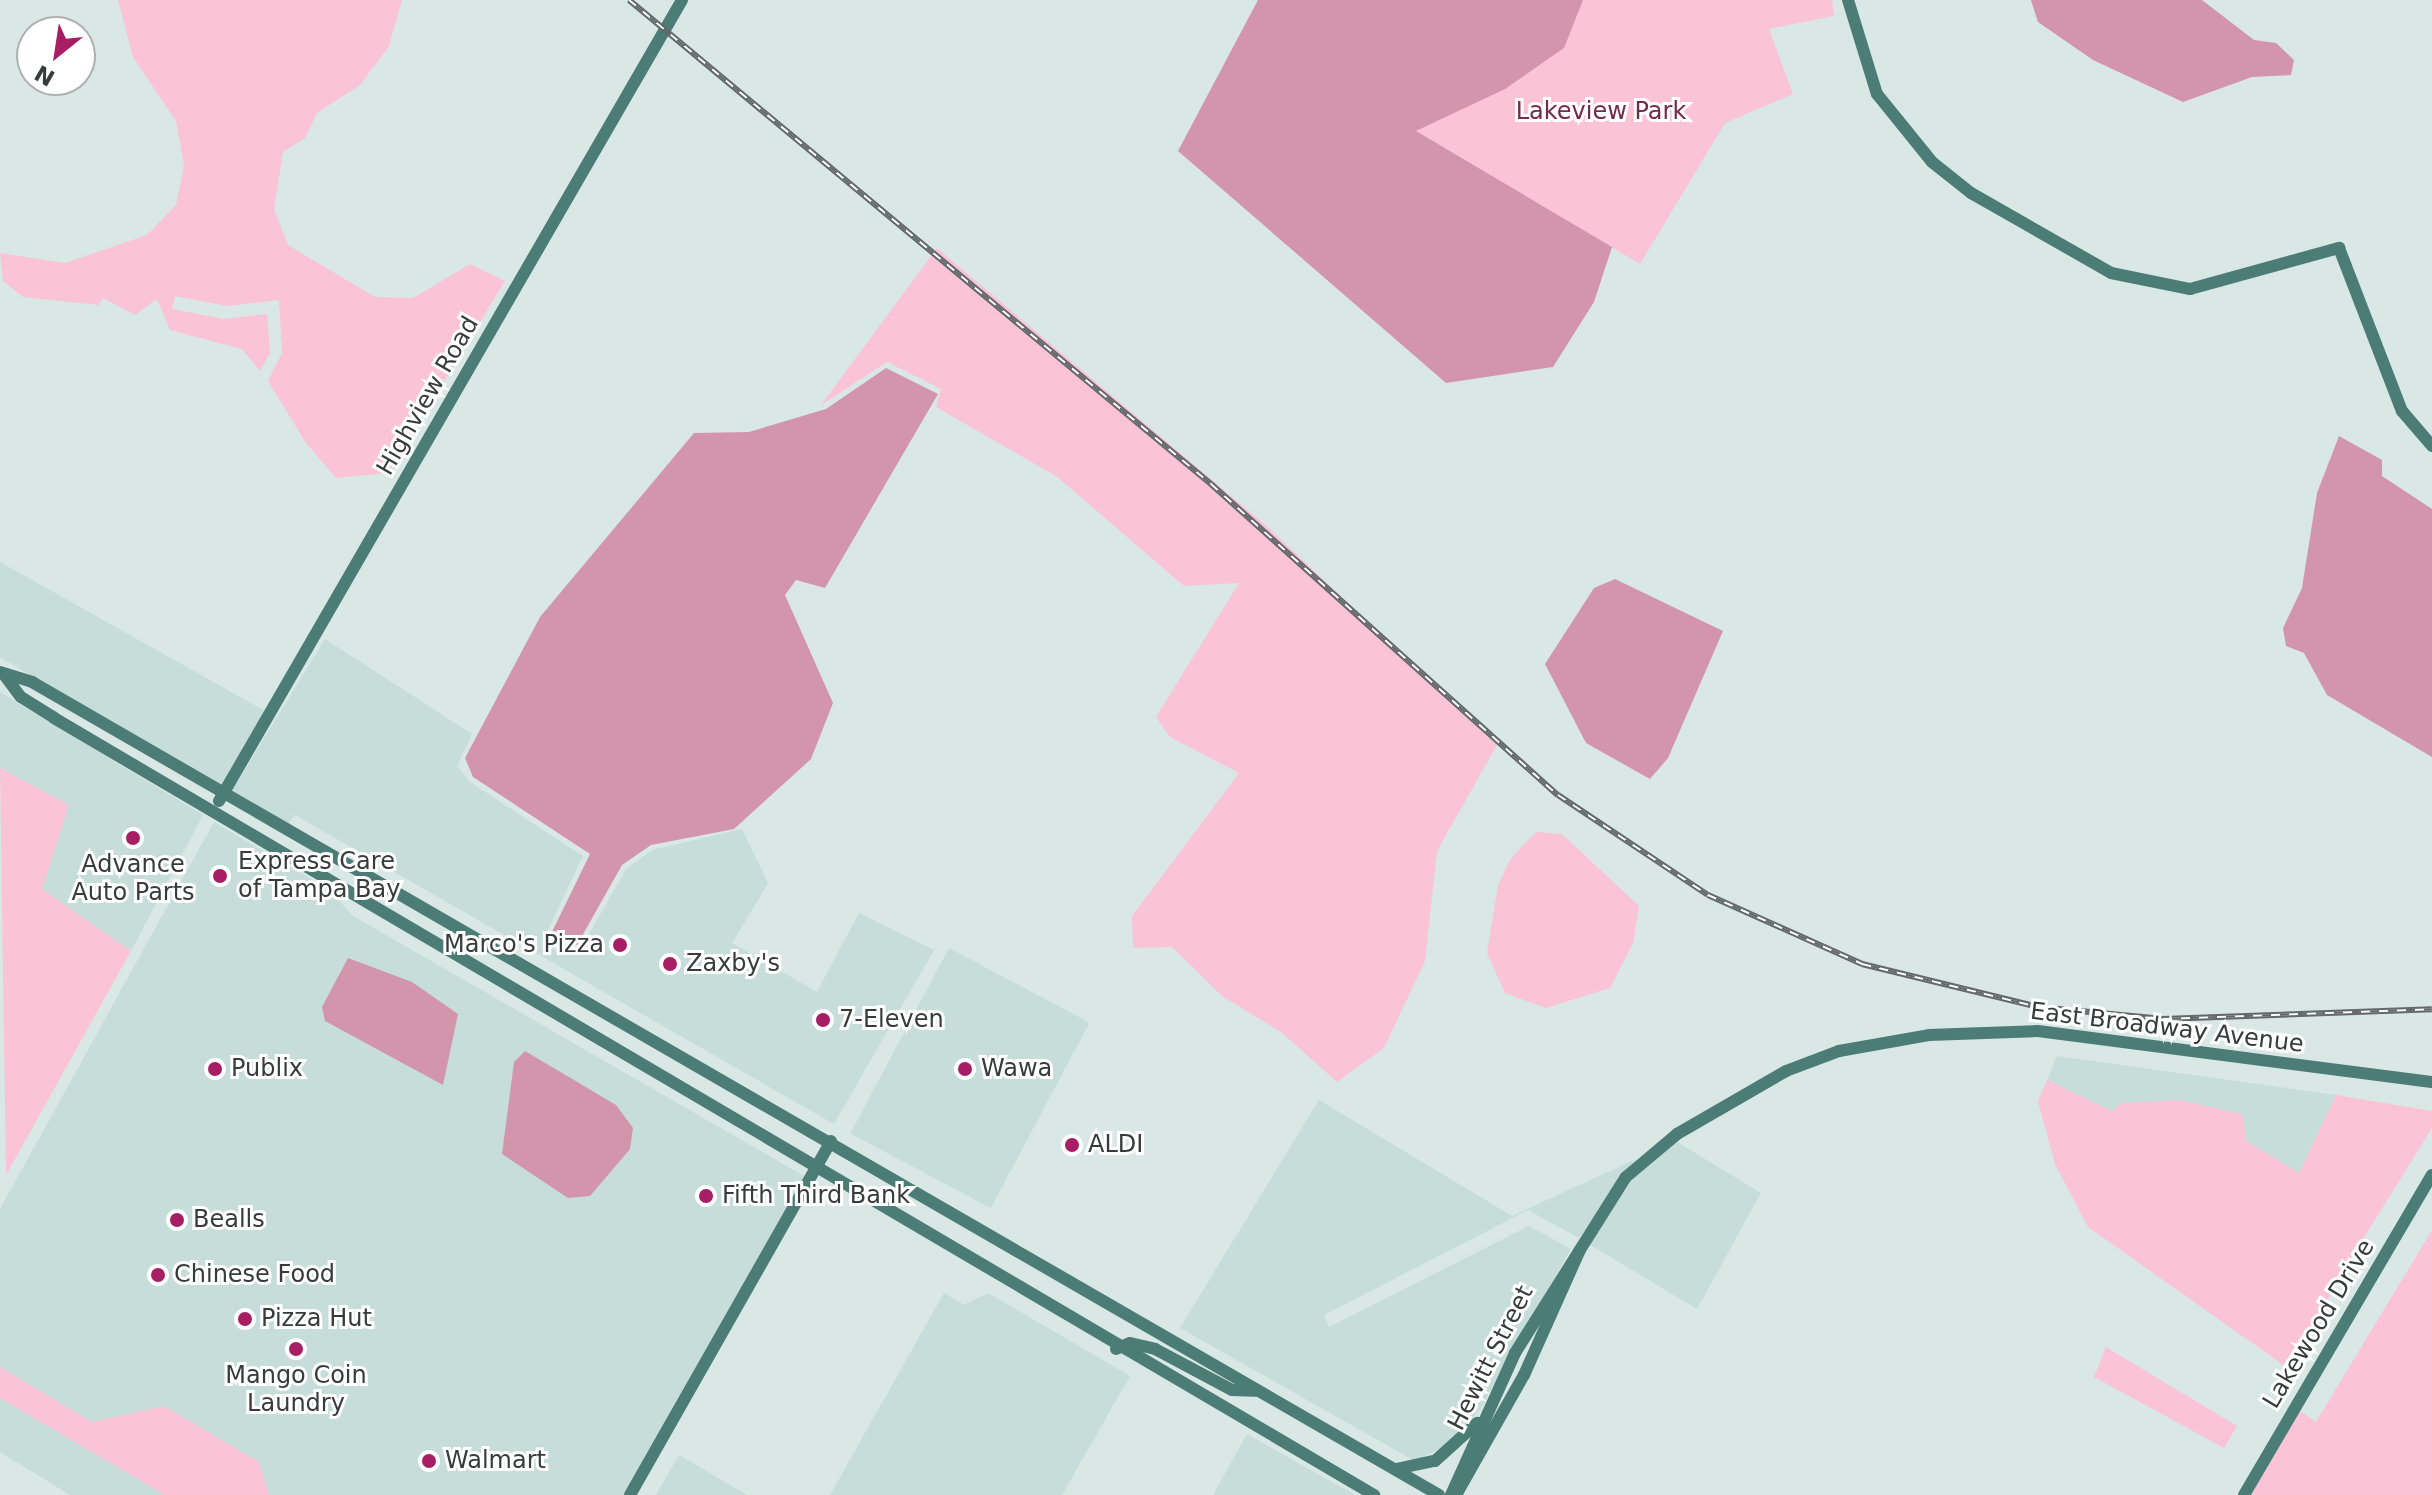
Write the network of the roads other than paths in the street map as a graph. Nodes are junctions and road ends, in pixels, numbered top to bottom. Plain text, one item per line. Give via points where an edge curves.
1 (682, 0) edge
2 (1848, 0) edge
3 (2432, 446) edge
4 (2, 674) edge
5 (221, 796) junction
6 (212, 813) junction
7 (2432, 1082) edge
8 (1677, 1134) joint
9 (831, 1141) junction
10 (814, 1170) junction
11 (2432, 1175) edge
12 (1581, 1247) junction
13 (1116, 1349) junction
14 (1258, 1391) junction
15 (1487, 1411) junction
16 (1396, 1469) junction
17 (630, 1495) edge
18 (1374, 1495) edge
19 (1439, 1495) edge
20 (1454, 1495) edge
21 (2244, 1495) edge

1 - 5 main road, Highview Road
2 - 3 main road via 1877,94 1932,162 1971,193 2111,273 2190,289 2339,248 2402,411
4 - 5 main road via 32,682
4 - 6 main road via 21,697
5 - 6 main road, Highview Road
5 - 9 main road
6 - 10 main road
7 - 8 main road, East Broadway Avenue via 2038,1031 1929,1035 1839,1051 1786,1071
8 - 12 main road, Hewitt Street via 1626,1177
9 - 10 main road
9 - 14 main road
10 - 13 main road
10 - 17 main road
11 - 21 main road, Lakewood Drive
12 - 15 main road, Hewitt Street
12 - 20 main road, Hewitt Street via 1524,1375
13 - 14 main road via 1130,1343 1155,1349 1232,1390
13 - 18 main road
14 - 16 main road
15 - 16 main road via 1458,1446
15 - 20 main road, Hewitt Street
16 - 19 main road

